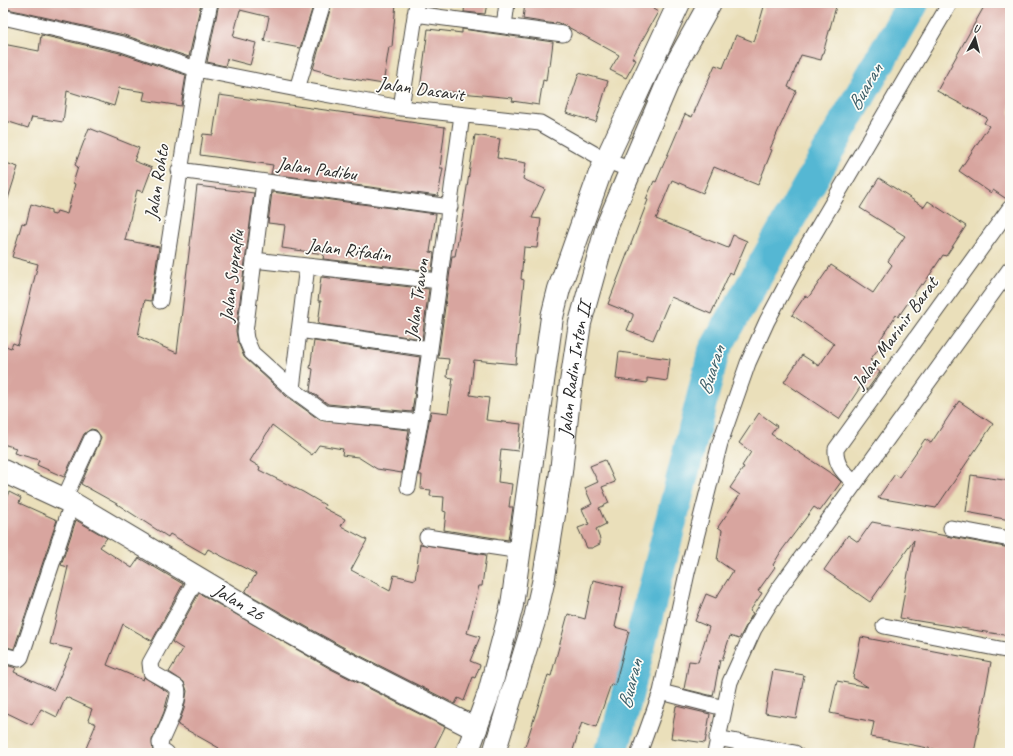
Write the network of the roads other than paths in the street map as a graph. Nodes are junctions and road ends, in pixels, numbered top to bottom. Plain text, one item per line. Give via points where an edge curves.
1 (210, 3) edge
2 (323, 3) edge
3 (507, 3) edge
4 (679, 3) edge
5 (710, 3) edge
6 (950, 3) edge
7 (416, 9) edge
8 (3, 17) edge
9 (504, 26) junction
10 (563, 34) dead end
11 (196, 69) junction
12 (297, 89) junction
13 (401, 108) junction
14 (462, 115) junction
15 (605, 160) junction
16 (179, 170) junction
17 (631, 170) junction
18 (264, 182) junction
19 (450, 207) junction
20 (1010, 208) edge
21 (254, 260) junction
22 (307, 266) junction
23 (1010, 269) edge
24 (439, 281) junction
25 (160, 301) dead end
26 (299, 330) junction
27 (430, 349) junction
28 (292, 388) junction
29 (420, 422) junction
30 (92, 438) dead end
31 (3, 471) edge
32 (854, 483) junction
33 (408, 487) dead end
34 (68, 501) junction
35 (950, 528) dead end
36 (427, 537) dead end
37 (1010, 539) edge
38 (520, 551) junction
39 (197, 578) junction
40 (884, 626) dead end
41 (1010, 651) edge
42 (3, 655) edge
43 (661, 692) junction
44 (724, 708) junction
45 (476, 729) junction
46 (716, 746) edge
47 (168, 753) edge
48 (467, 753) edge
49 (494, 753) edge
50 (639, 753) edge
51 (795, 753) edge

1 - 11 street, Jalan Rohto
2 - 12 street
3 - 9 street
4 - 15 main road, Jalan Radin Inten II
5 - 17 main road, Jalan Radin Inten II via 674,68
6 - 43 street via 807,246 767,320 748,363 720,443 687,573
7 - 9 street
7 - 13 street
8 - 11 street, Jalan Dasavit via 122,44
9 - 10 street
11 - 12 street, Jalan Dasavit
11 - 16 street, Jalan Rohto
12 - 13 street, Jalan Dasavit
13 - 14 street, Jalan Dasavit
14 - 15 street, Jalan Dasavit via 540,123
14 - 19 street, Jalan Travon
15 - 17 street, Jalan Dasavit
15 - 38 main road, Jalan Radin Inten II via 555,304
16 - 18 street, Jalan Padibu
16 - 25 street, Jalan Rohto
17 - 49 main road, Jalan Radin Inten II via 608,226 580,323 560,479 543,583 535,618
18 - 19 street, Jalan Padibu
18 - 21 street, Jalan Supraflu
19 - 24 street, Jalan Travon
20 - 32 street, Jalan Marinir Barat via 836,450 839,468
21 - 22 street, Jalan Rifadin
21 - 28 street, Jalan Supraflu via 246,339 252,353
22 - 24 street, Jalan Rifadin
22 - 26 street
23 - 32 street
24 - 27 street, Jalan Travon
26 - 27 street
26 - 28 street
27 - 29 street, Jalan Travon
28 - 29 street, Jalan Supraflu via 319,409 333,415
29 - 33 street, Jalan Travon
30 - 34 street
31 - 34 main road, Jalan 26
32 - 44 street via 778,590 754,629 730,682
34 - 39 main road, Jalan 26
34 - 42 street via 22,656 19,659
35 - 37 street
36 - 38 street
38 - 45 main road, Jalan Radin Inten II via 502,648
39 - 45 main road, Jalan 26 via 335,657
39 - 47 street via 150,663 151,672 177,687 179,691 160,743 160,748
40 - 41 street
43 - 44 street
43 - 50 street
44 - 46 street
45 - 48 main road, Jalan Radin Inten II
46 - 51 street

